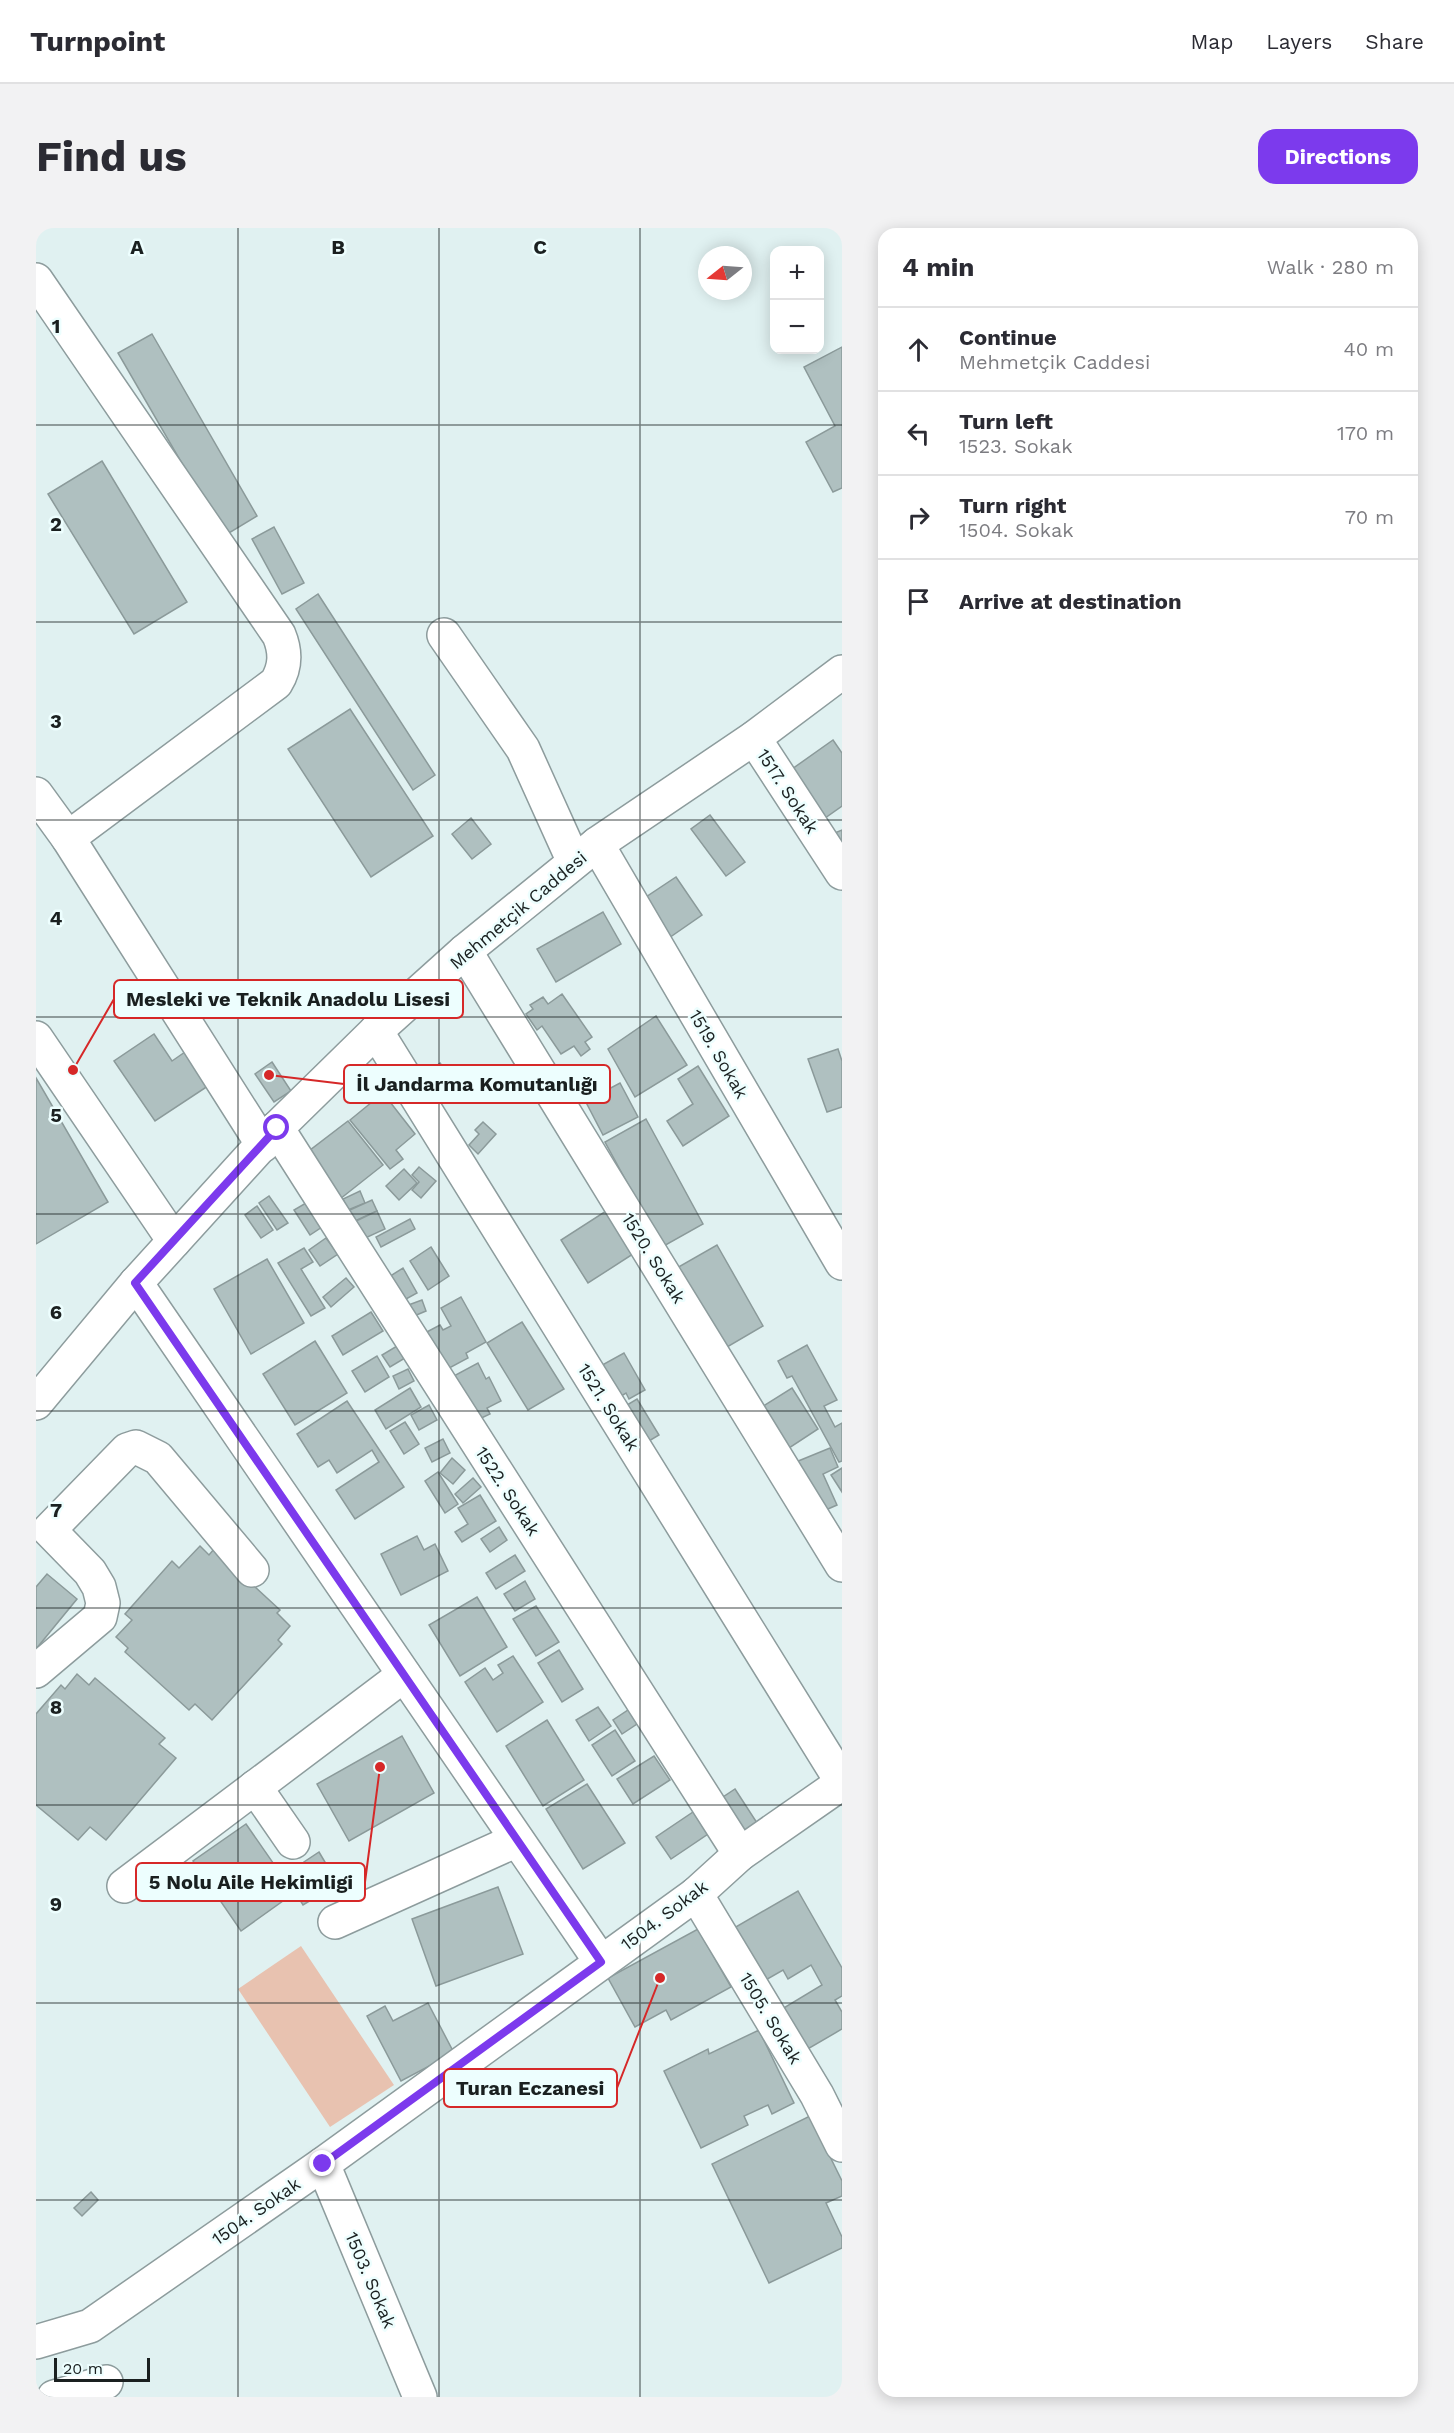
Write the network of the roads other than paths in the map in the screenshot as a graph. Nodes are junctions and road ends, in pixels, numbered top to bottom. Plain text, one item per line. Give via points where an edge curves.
1 (36, 280) edge
2 (444, 635) dead end
3 (842, 672) edge
4 (754, 738) junction
5 (36, 794) edge
6 (68, 838) junction
7 (586, 853) junction
8 (842, 873) edge
9 (465, 951) junction
10 (376, 1031) junction
11 (36, 1038) edge
12 (270, 1136) junction
13 (174, 1241) junction
14 (842, 1263) edge
15 (135, 1283) junction
16 (38, 1397) edge
17 (43, 1537) edge
18 (842, 1565) edge
19 (252, 1570) dead end
20 (36, 1671) edge
21 (404, 1675) junction
22 (842, 1782) edge
23 (255, 1787) junction
24 (517, 1840) junction
25 (292, 1842) dead end
26 (740, 1854) junction
27 (124, 1886) dead end
28 (696, 1894) junction
29 (335, 1922) dead end
30 (601, 1962) junction
31 (830, 2091) edge
32 (842, 2145) edge
33 (323, 2164) junction
34 (36, 2342) edge
35 (106, 2382) dead end
36 (54, 2397) edge
37 (420, 2397) edge

1 - 6 street via 279,635 284,657 276,682
2 - 7 street, 1519. Sokak via 523,748
3 - 4 street, Mehmetçik Caddesi
4 - 7 street, Mehmetçik Caddesi
4 - 8 street, 1517. Sokak
5 - 6 street, 1522. Sokak
6 - 12 street, 1522. Sokak
7 - 9 street, Mehmetçik Caddesi
7 - 14 street, 1519. Sokak
9 - 10 street, Mehmetçik Caddesi
9 - 18 street, 1520. Sokak
10 - 12 street, Mehmetçik Caddesi
10 - 22 street, 1521. Sokak
11 - 13 street
12 - 13 street, Mehmetçik Caddesi
12 - 26 street, 1522. Sokak
13 - 15 street, Mehmetçik Caddesi
15 - 16 street, Mehmetçik Caddesi
15 - 21 street
17 - 19 street via 127,1450 136,1447 158,1458
17 - 20 street via 90,1572 103,1603 100,1617
21 - 23 street
21 - 24 street
22 - 26 street, 1504. Sokak
23 - 25 street
23 - 27 street
24 - 29 street
24 - 30 street
26 - 28 street, 1504. Sokak
28 - 30 street, 1504. Sokak
28 - 31 street, 1505. Sokak
30 - 33 street, 1504. Sokak
31 - 32 street, 1505. Sokak
33 - 34 street, 1504. Sokak via 90,2326
33 - 37 street, 1503. Sokak
35 - 36 street

